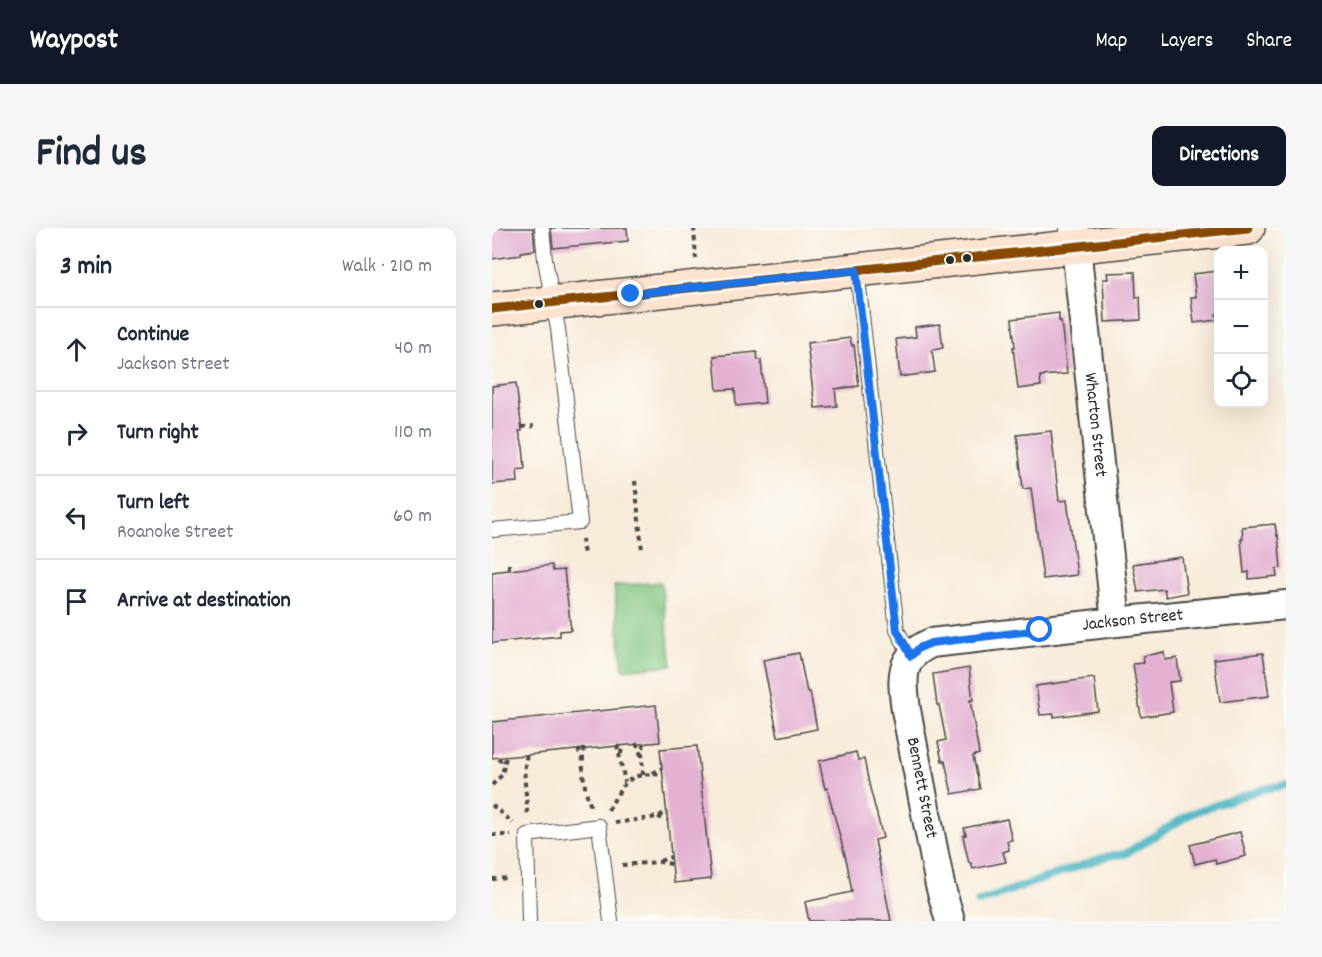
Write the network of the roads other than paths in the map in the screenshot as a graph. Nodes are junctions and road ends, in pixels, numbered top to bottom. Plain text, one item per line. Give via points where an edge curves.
1 (542, 228) edge
2 (1248, 228) edge
3 (1075, 237) edge
4 (856, 270) junction
5 (553, 303) junction
6 (492, 309) edge
7 (492, 530) edge
8 (1286, 605) edge
9 (1116, 622) junction
10 (911, 656) junction
11 (529, 921) edge
12 (611, 921) edge
13 (950, 921) edge

1 - 5 lane
2 - 3 main road
3 - 4 main road
3 - 9 street, Wharton Street
4 - 5 main road
4 - 10 lane via 897,630
5 - 6 main road
5 - 7 lane via 580,522
8 - 9 street, Jackson Street
9 - 10 street, Jackson Street via 931,643
10 - 13 street, Bennett Street via 904,669 906,710
11 - 12 lane via 527,836 599,826

